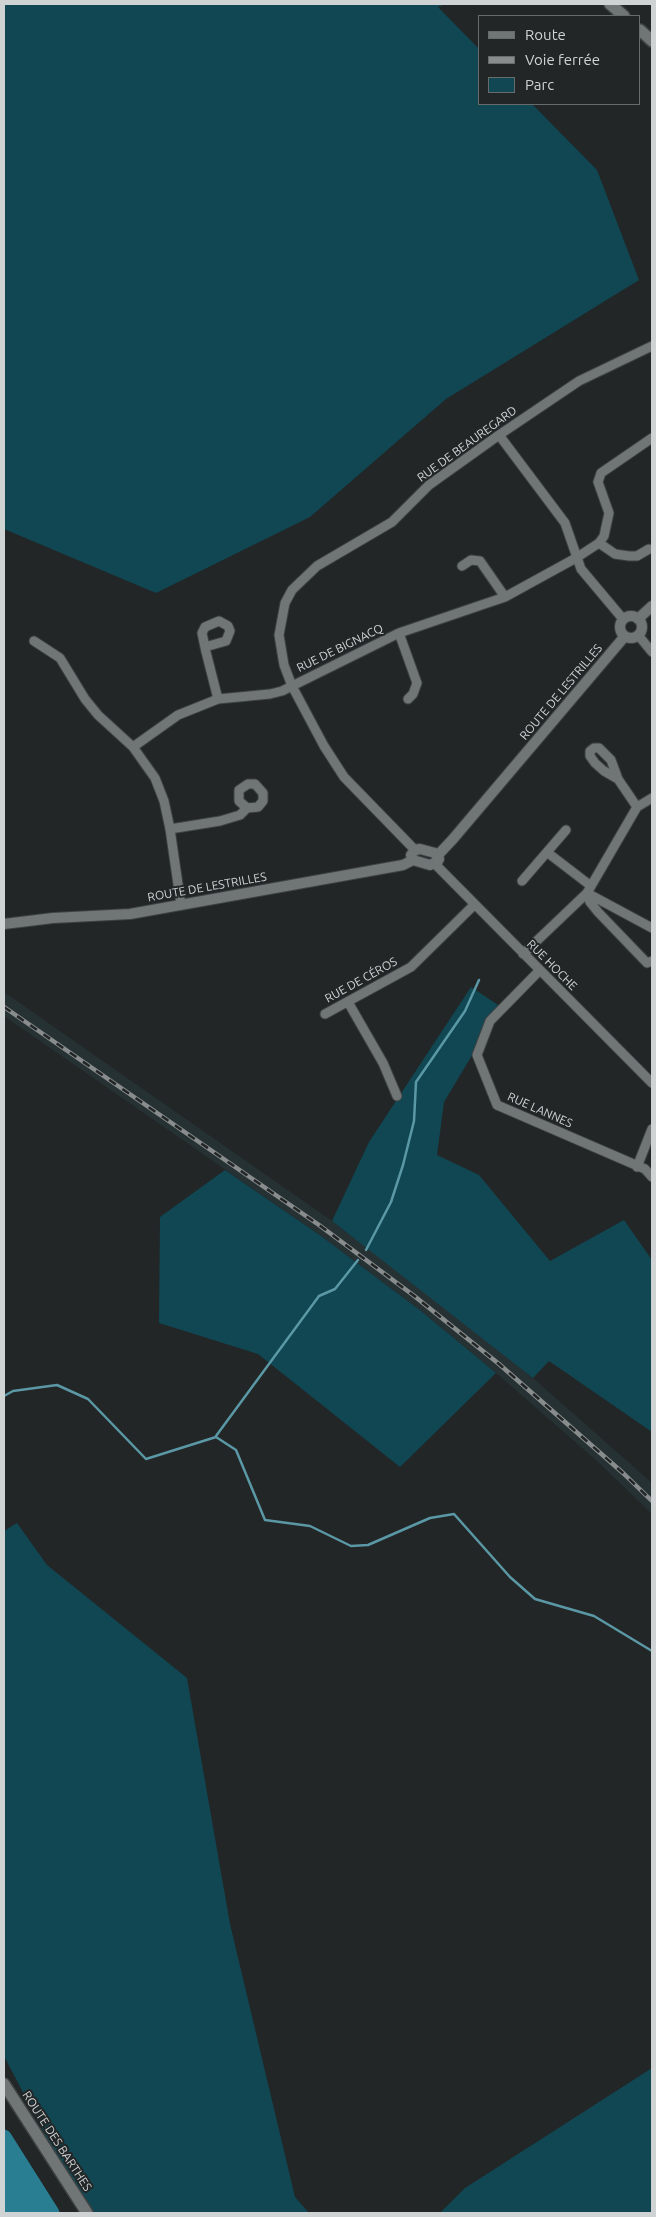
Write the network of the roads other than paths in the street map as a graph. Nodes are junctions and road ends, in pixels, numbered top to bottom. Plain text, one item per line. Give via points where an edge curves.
1 (610, 4) edge
2 (622, 15) edge
3 (641, 31) edge
4 (652, 41) edge
5 (652, 346) edge
6 (499, 435) junction
7 (652, 438) edge
8 (599, 543) junction
9 (649, 549) dead end
10 (576, 558) junction
11 (462, 566) dead end
12 (505, 597) junction
13 (652, 606) edge
14 (623, 619) junction
15 (638, 619) junction
16 (399, 633) junction
17 (638, 635) junction
18 (626, 636) junction
19 (34, 641) dead end
20 (205, 647) dead end
21 (652, 652) edge
22 (292, 686) junction
23 (218, 699) junction
24 (408, 699) dead end
25 (133, 747) junction
26 (618, 779) dead end
27 (652, 798) edge
28 (637, 807) junction
29 (247, 808) dead end
30 (170, 829) junction
31 (566, 830) dead end
32 (548, 853) junction
33 (414, 855) junction
34 (436, 860) junction
35 (522, 882) dead end
36 (589, 889) junction
37 (181, 905) junction
38 (474, 905) junction
39 (4, 924) edge
40 (652, 928) edge
41 (524, 954) junction
42 (652, 961) edge
43 (540, 970) junction
44 (348, 1002) junction
45 (325, 1014) dead end
46 (652, 1084) edge
47 (397, 1096) dead end
48 (652, 1129) edge
49 (637, 1167) junction
50 (651, 1175) edge
51 (4, 2084) edge
52 (88, 2213) edge

1 - 2 main road
3 - 4 main road
5 - 6 street, RUE DE BEAUREGARD via 579,381
6 - 10 street via 565,523
6 - 22 street, RUE DE BEAUREGARD via 429,485 379,532 317,566 292,590 280,617 278,635
7 - 8 street via 601,473 598,482 608,513 604,536
8 - 9 street via 615,554 629,556 637,556
8 - 10 street, RUE DE BIGNACQ
10 - 12 street, RUE DE BIGNACQ
10 - 14 street via 595,588
11 - 12 street via 471,560 480,561
12 - 16 street, RUE DE BIGNACQ
13 - 15 street
14 - 15 street via 629,616
14 - 18 street via 620,630
15 - 17 street via 641,628
16 - 22 street, RUE DE BIGNACQ
16 - 24 street, RUE DE BIGNACQ via 417,683
17 - 18 street
17 - 21 street
18 - 34 street, ROUTE DE LESTRILLES
19 - 25 street via 60,658 98,715
20 - 23 street
22 - 23 street, RUE DE BIGNACQ via 270,694
22 - 33 street, RUE DE BEAUREGARD via 344,776
23 - 25 street, RUE DE BIGNACQ via 178,714
25 - 30 street via 155,778
26 - 28 street
27 - 28 street
28 - 36 street
29 - 30 street via 240,815 220,821
30 - 37 street
31 - 32 street
32 - 35 street
32 - 36 street
33 - 34 street via 432,851
33 - 37 street, ROUTE DE LESTRILLES via 403,865
34 - 38 street, RUE HOCHE
36 - 40 street
36 - 41 street
36 - 42 street via 590,902 598,912 647,963
37 - 39 street, ROUTE DE LESTRILLES via 130,914
38 - 41 street, RUE HOCHE
38 - 44 street, RUE DE CÉROS via 411,967
41 - 43 street, RUE HOCHE
43 - 46 street, RUE HOCHE
43 - 49 street, RUE LANNES via 490,1021 477,1055 497,1105
44 - 45 street, RUE DE CÉROS
44 - 47 street via 383,1063
48 - 49 street
49 - 50 street, RUE LANNES
51 - 52 main road, ROUTE DES BARTHES

